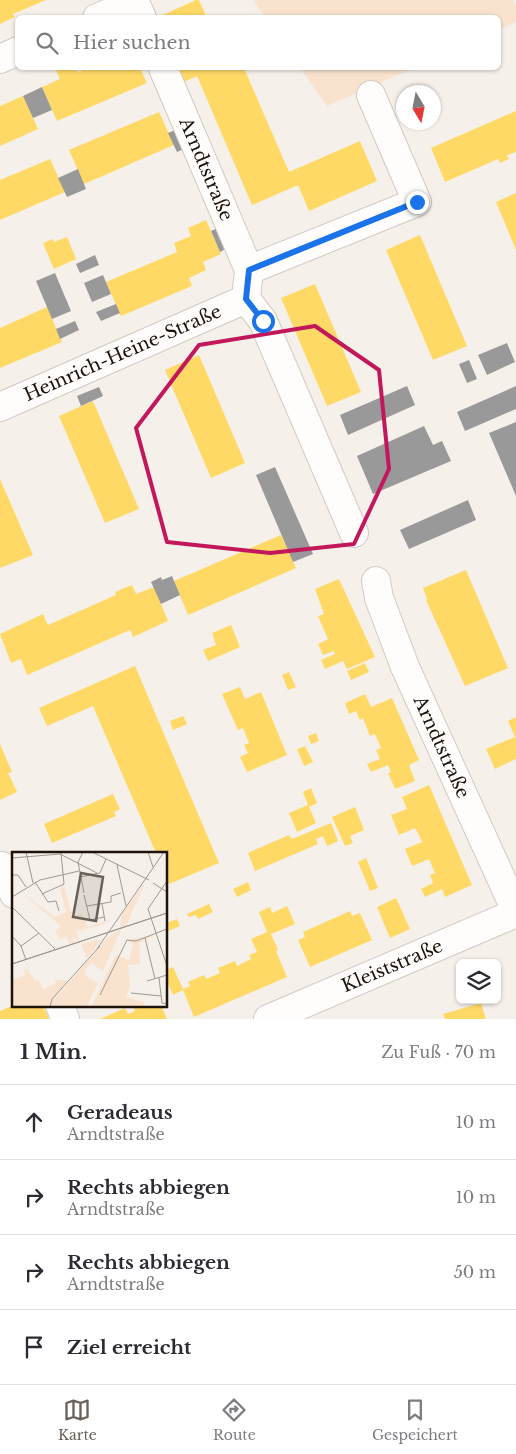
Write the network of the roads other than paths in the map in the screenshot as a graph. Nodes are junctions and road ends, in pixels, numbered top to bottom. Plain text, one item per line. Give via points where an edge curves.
1 (138, 10) edge
2 (112, 15) edge
3 (15, 52) edge
4 (0, 58) edge
5 (164, 70) edge
6 (371, 95) dead end
7 (249, 270) junction
8 (246, 299) junction
9 (0, 407) edge
10 (354, 533) dead end
11 (376, 581) dead end
12 (2, 866) dead end
13 (12, 889) edge
14 (516, 912) edge
15 (60, 1006) edge
16 (65, 1019) edge
17 (268, 1019) edge

1 - 2 street
3 - 4 street
5 - 7 street, Arndtstraße
6 - 7 street via 417,202
7 - 8 street, Arndtstraße
8 - 9 street, Heinrich-Heine-Straße
8 - 10 street via 263,321
11 - 14 street, Arndtstraße via 378,598 404,667
12 - 13 street
14 - 17 street, Kleiststraße
15 - 16 street

